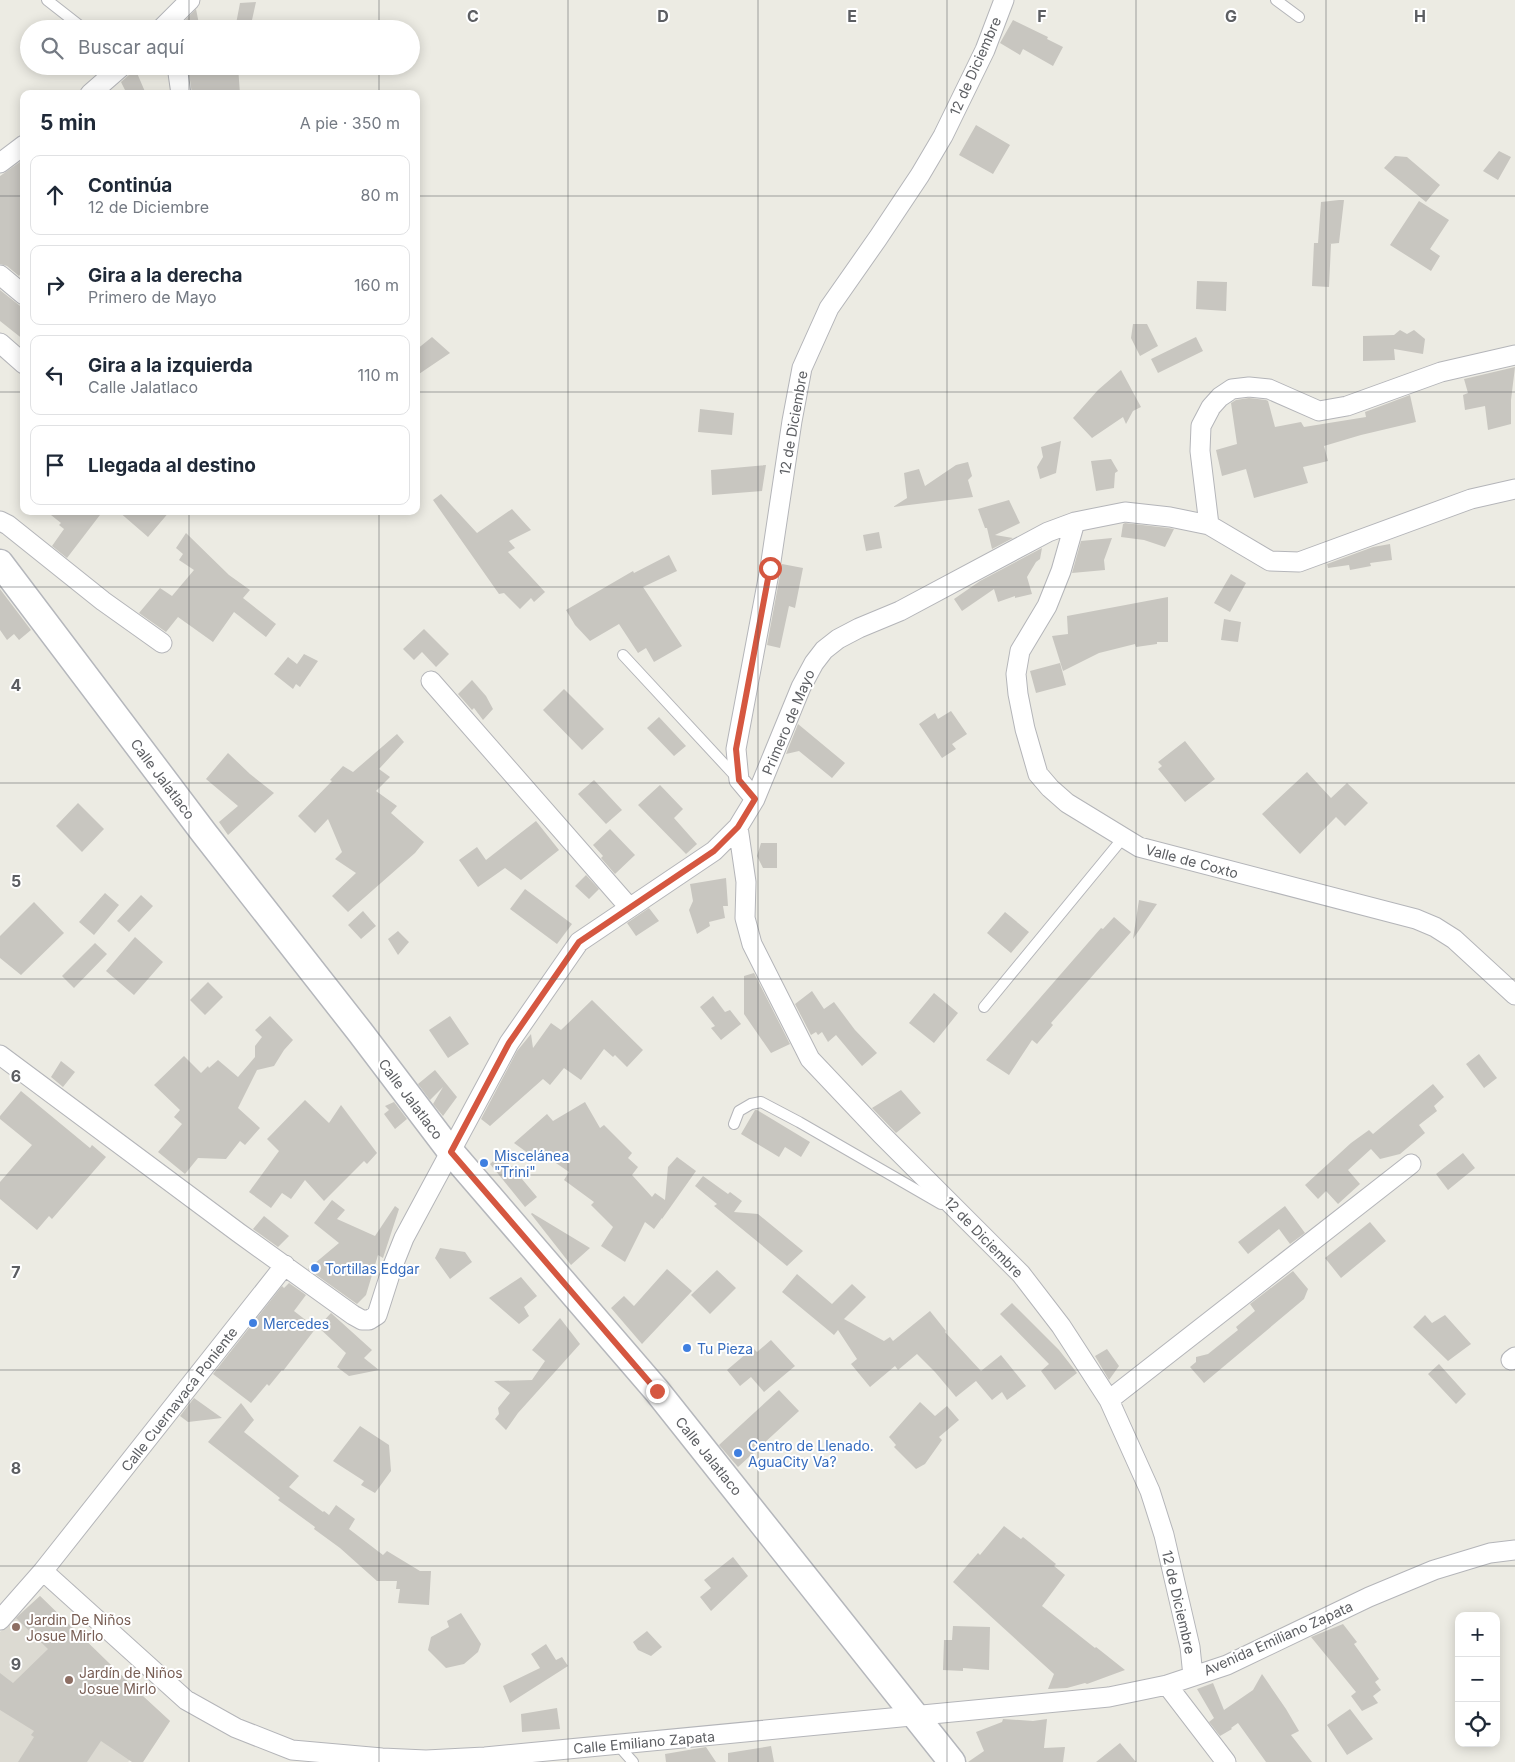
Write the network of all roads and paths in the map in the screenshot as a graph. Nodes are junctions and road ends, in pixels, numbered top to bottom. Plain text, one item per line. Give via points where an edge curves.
1 (47, 0) edge
2 (190, 0) edge
3 (1004, 0) edge
4 (1276, 0) edge
5 (1299, 17) dead end
6 (73, 20) edge
7 (173, 20) edge
8 (112, 75) edge
9 (178, 75) edge
10 (95, 90) edge
11 (180, 90) edge
12 (20, 148) edge
13 (0, 163) edge
14 (0, 275) edge
15 (20, 292) edge
16 (0, 343) edge
17 (1515, 355) edge
18 (20, 360) edge
19 (1515, 489) edge
20 (0, 521) edge
21 (1075, 522) junction
22 (1209, 524) junction
23 (0, 563) edge
24 (162, 643) dead end
25 (623, 655) dead end
26 (431, 682) dead end
27 (739, 780) junction
28 (755, 799) junction
29 (738, 827) junction
30 (1123, 838) junction
31 (629, 907) junction
32 (1515, 995) edge
33 (984, 1007) dead end
34 (0, 1055) edge
35 (734, 1124) dead end
36 (451, 1152) junction
37 (1411, 1164) dead end
38 (968, 1220) junction
39 (285, 1265) junction
40 (1109, 1400) junction
41 (1515, 1550) edge
42 (43, 1571) junction
43 (0, 1620) edge
44 (1193, 1676) junction
45 (1167, 1686) junction
46 (916, 1717) junction
47 (617, 1744) junction
48 (633, 1762) edge
49 (952, 1762) edge
50 (1226, 1762) edge

1 - 6 lane
2 - 7 street
3 - 27 street, 12 de Diciembre via 985,50 944,136 894,215 828,308 802,368 770,568 736,749
4 - 5 lane
8 - 10 street
9 - 11 street
12 - 13 street
14 - 15 street
16 - 18 street
17 - 22 street via 1441,372 1347,406 1319,411 1269,389 1232,389 1211,407 1201,426 1200,451
19 - 22 street via 1471,499 1299,562 1270,561
20 - 24 street via 102,601
21 - 22 street, Primero de Mayo via 1125,512
21 - 28 street, Primero de Mayo via 1048,532 900,611 859,628 824,650 801,687
21 - 30 street, Valle de Coxto via 1047,606 1020,651 1016,674 1018,694 1038,774 1066,803
23 - 36 main road, Calle Jalatlaco via 204,834
25 - 27 lane
26 - 31 street
27 - 28 street
28 - 29 street, Primero de Mayo
29 - 31 street, Primero de Mayo via 714,851
29 - 38 street, 12 de Diciembre via 746,882 746,918 752,944 810,1060
30 - 32 street, Valle de Coxto via 1139,847 1164,854 1416,919 1454,939
30 - 33 lane
31 - 36 street, Primero de Mayo via 579,942 509,1043
34 - 39 street
35 - 38 lane via 738,1110 761,1102
36 - 39 street, Primero de Mayo via 404,1238 380,1308 372,1319 362,1320 353,1315
36 - 46 main road, Calle Jalatlaco via 657,1391
37 - 40 street
38 - 40 street, 12 de Diciembre via 1021,1274 1061,1326
39 - 42 street, Calle Cuernavaca Poniente
40 - 44 street, 12 de Diciembre via 1150,1491 1164,1535 1190,1647
41 - 44 street, Avenida Emiliano Zapata via 1490,1553 1434,1570 1227,1664
42 - 43 street, Calle Cuernavaca Poniente
42 - 47 street, Calle Emiliano Zapata via 186,1700 236,1728 292,1750 426,1760
44 - 45 street, Avenida Emiliano Zapata
45 - 46 street, Avenida Emiliano Zapata via 1109,1697
45 - 50 street
46 - 47 street, Calle Emiliano Zapata
46 - 49 main road, Calle Jalatlaco
47 - 48 lane

